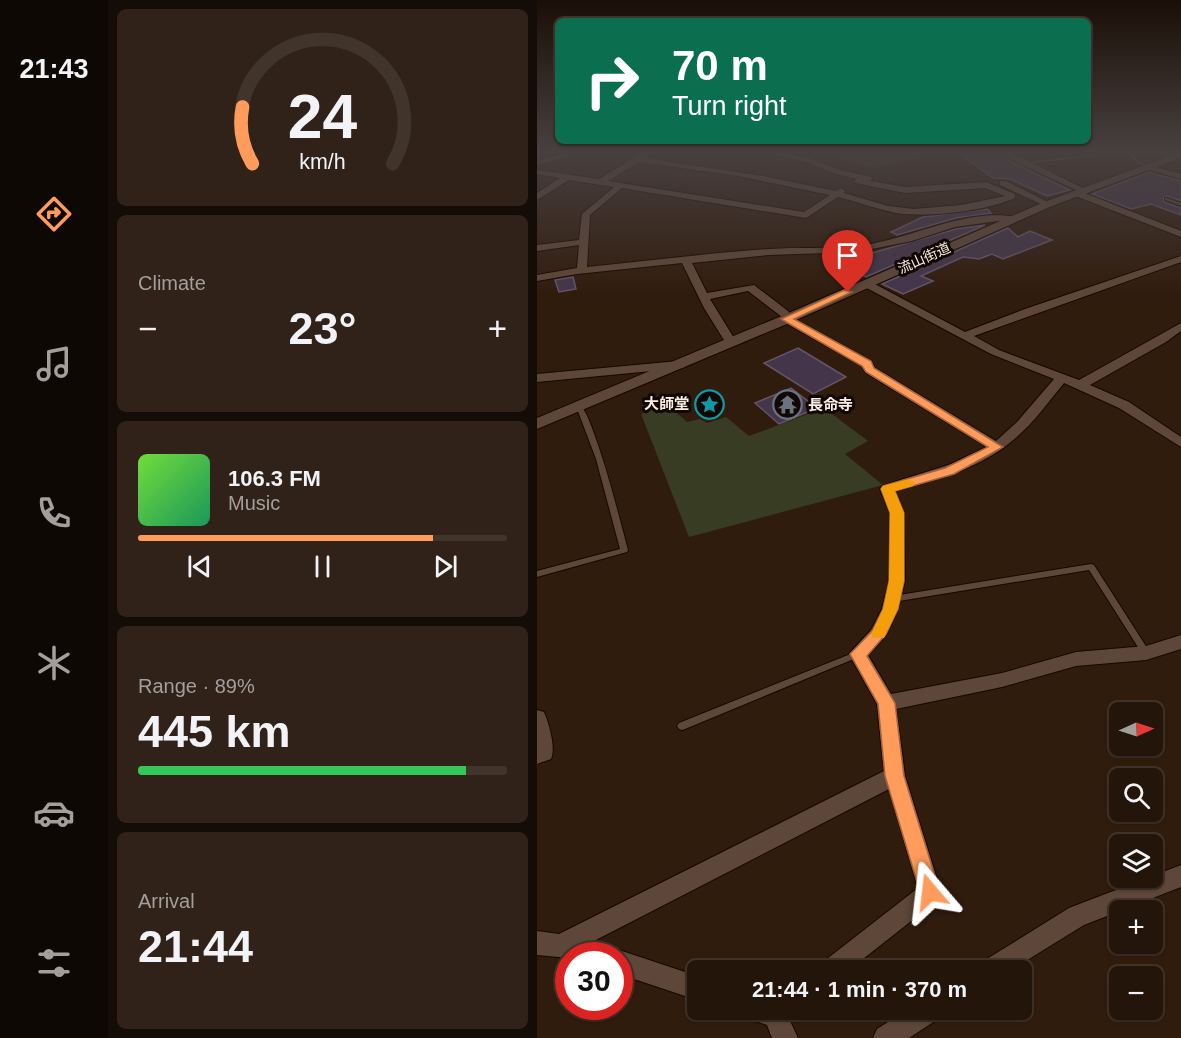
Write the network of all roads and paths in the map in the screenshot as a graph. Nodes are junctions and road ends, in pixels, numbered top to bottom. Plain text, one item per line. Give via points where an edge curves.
1 (606, 197) edge
2 (693, 197) edge
3 (833, 197) edge
4 (850, 197) edge
5 (1010, 197) edge
6 (1035, 197) edge
7 (1064, 197) edge
8 (1094, 197) edge
9 (1167, 200) dead end
10 (1049, 204) junction
11 (1181, 205) edge
12 (1013, 219) junction
13 (1181, 234) edge
14 (583, 242) junction
15 (537, 248) edge
16 (1181, 259) edge
17 (686, 261) junction
18 (582, 271) junction
19 (537, 278) edge
20 (867, 284) junction
21 (703, 297) junction
22 (787, 319) junction
23 (1181, 326) edge
24 (964, 336) junction
25 (731, 342) junction
26 (679, 364) junction
27 (537, 378) edge
28 (1062, 378) junction
29 (1080, 385) junction
30 (579, 406) junction
31 (537, 424) edge
32 (1181, 443) edge
33 (997, 447) junction
34 (537, 574) edge
35 (893, 599) junction
36 (1181, 642) edge
37 (1146, 653) junction
38 (858, 654) junction
39 (886, 703) junction
40 (537, 718) edge
41 (682, 726) dead end
42 (537, 756) edge
43 (895, 776) junction
44 (1181, 876) edge
45 (548, 945) edge
46 (844, 960) edge
47 (1006, 960) edge
48 (633, 967) edge
49 (687, 985) edge
50 (914, 1020) edge
51 (886, 1038) edge

1 - 14 street via 586,214
2 - 3 street via 806,215
4 - 5 street via 916,212
6 - 10 street
7 - 10 street, 流山街道
8 - 13 street
9 - 11 lane
10 - 12 street, 流山街道
12 - 17 street via 954,225 857,249 768,252
12 - 20 street, 流山街道
14 - 15 street
14 - 18 street
16 - 24 street
17 - 18 street
17 - 21 street
18 - 19 street
20 - 22 street, 流山街道
20 - 24 street
21 - 22 street via 750,287
21 - 25 street
22 - 25 street, 流山街道
22 - 33 street via 867,364 870,370
23 - 29 street
24 - 28 street
25 - 26 street, 流山街道
26 - 27 street
26 - 30 street, 流山街道
28 - 29 street
28 - 33 street
29 - 32 street via 1123,405
30 - 31 street, 流山街道
30 - 34 lane via 601,460 624,550
33 - 35 street via 950,471 887,489 897,513 897,581
35 - 37 lane via 1091,567
35 - 38 street via 879,634
36 - 37 street
37 - 39 street via 1076,659 1002,680
38 - 39 street
38 - 41 lane
39 - 43 street
40 - 42 street via 544,753
43 - 45 street
43 - 46 street via 930,892
44 - 47 street via 1077,916
48 - 49 street
50 - 51 street

